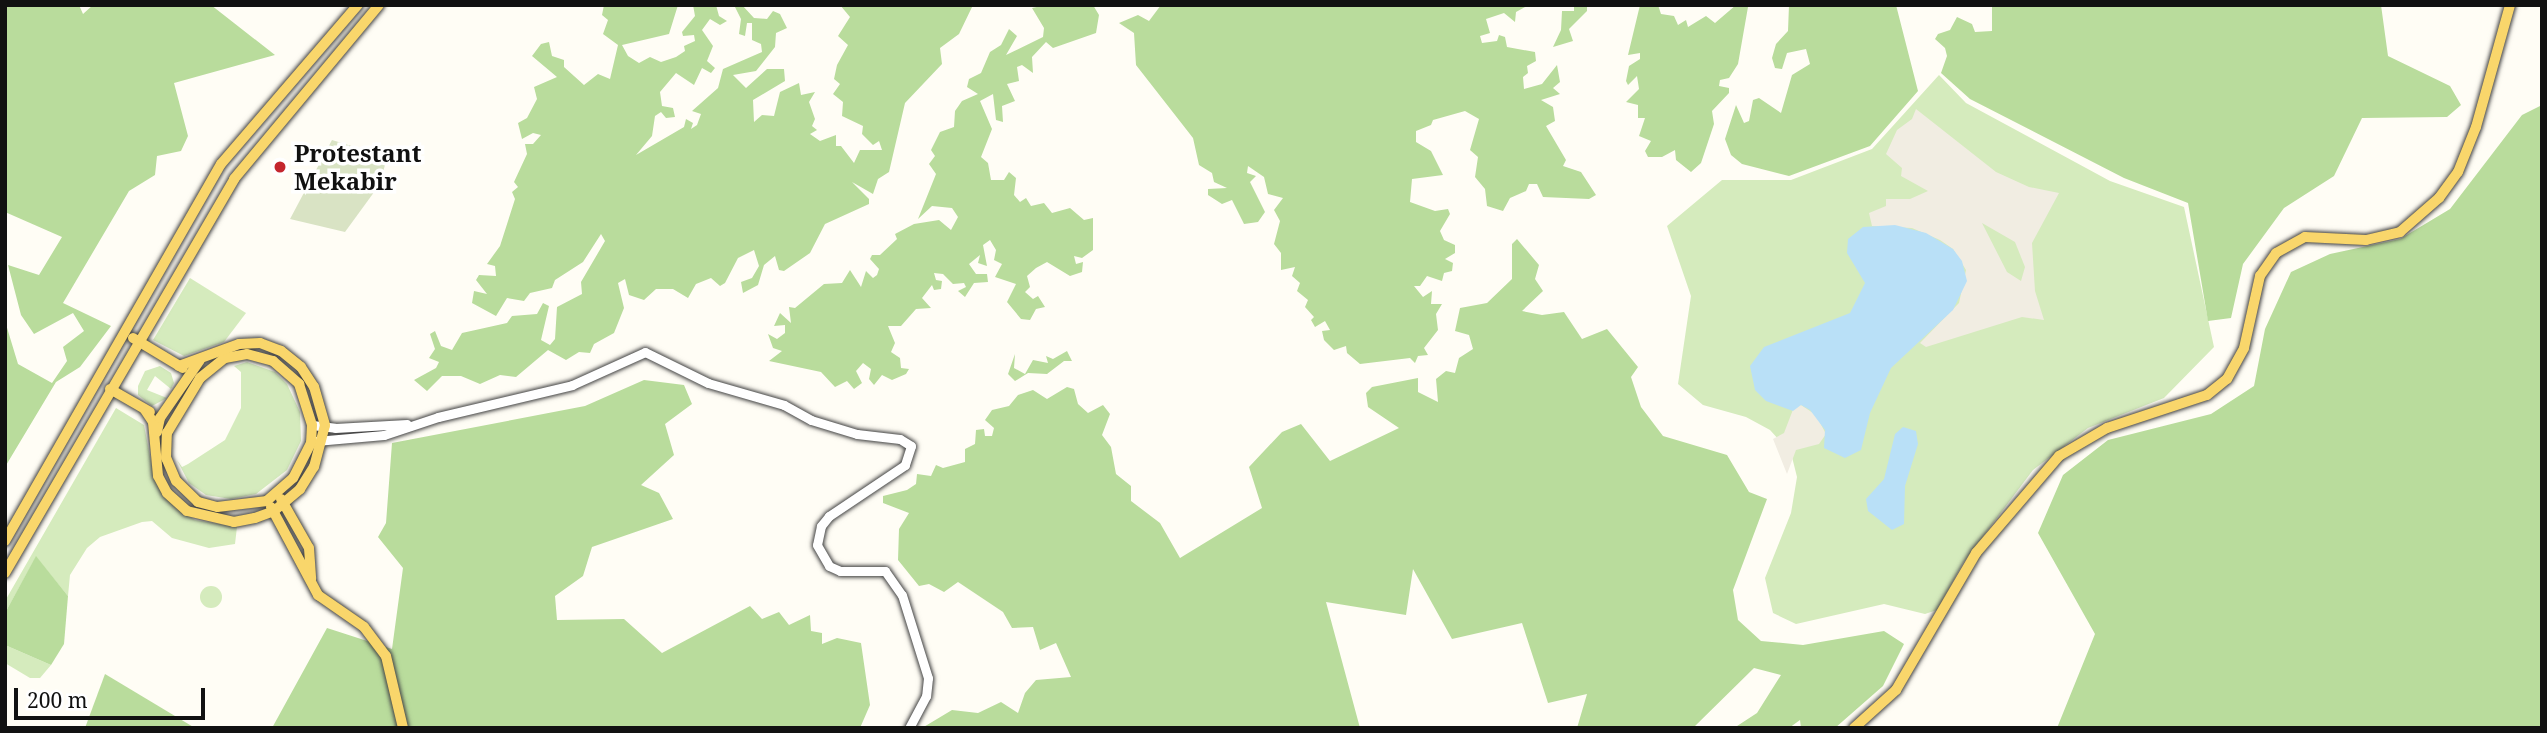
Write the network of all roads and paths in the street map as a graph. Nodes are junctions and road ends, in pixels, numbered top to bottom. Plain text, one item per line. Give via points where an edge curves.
1 (358, 5) edge
2 (379, 5) edge
3 (2510, 5) edge
4 (160, 271) junction
5 (175, 279) junction
6 (125, 334) junction
7 (139, 341) junction
8 (184, 369) junction
9 (200, 379) junction
10 (96, 382) junction
11 (110, 389) junction
12 (145, 410) junction
13 (165, 421) junction
14 (412, 424) junction
15 (312, 425) junction
16 (325, 425) junction
17 (324, 440) junction
18 (156, 441) junction
19 (311, 443) junction
20 (274, 505) junction
21 (5, 541) edge
22 (5, 573) edge
23 (403, 728) edge
24 (909, 728) edge
25 (1854, 728) edge

1 - 4 main road via 221,164
2 - 5 main road via 245,162
3 - 25 main road via 2476,127 2458,172 2439,198 2400,232 2366,240 2305,237 2276,253 2260,276 2244,348 2227,380 2207,395 2106,428 2059,456 1976,553 1896,690
4 - 5 main road
4 - 6 main road
5 - 7 main road
6 - 7 main road
6 - 10 main road
7 - 8 main road
7 - 11 main road
8 - 9 main road
8 - 13 main road
8 - 16 main road via 239,344 260,343 281,351 301,367 314,387
9 - 13 main road
9 - 15 main road via 225,358 247,354 273,361 299,384
10 - 11 street
10 - 21 main road
11 - 12 main road
11 - 22 main road
12 - 13 main road
12 - 18 main road
13 - 18 main road
13 - 20 main road via 166,458 184,491 198,502 218,508
14 - 16 street
14 - 17 street via 384,435
14 - 24 street via 572,386 645,352 708,383 784,405 811,420 900,439 911,446 905,465 829,516 821,526 817,545 829,566 840,571 885,571 902,595 928,678 926,696
15 - 16 street
15 - 19 main road
16 - 17 main road
17 - 19 street
17 - 20 main road via 307,478
18 - 20 main road via 158,476 167,493 187,511 234,522
19 - 20 main road
20 - 23 main road via 309,548 317,595 364,627 381,648

